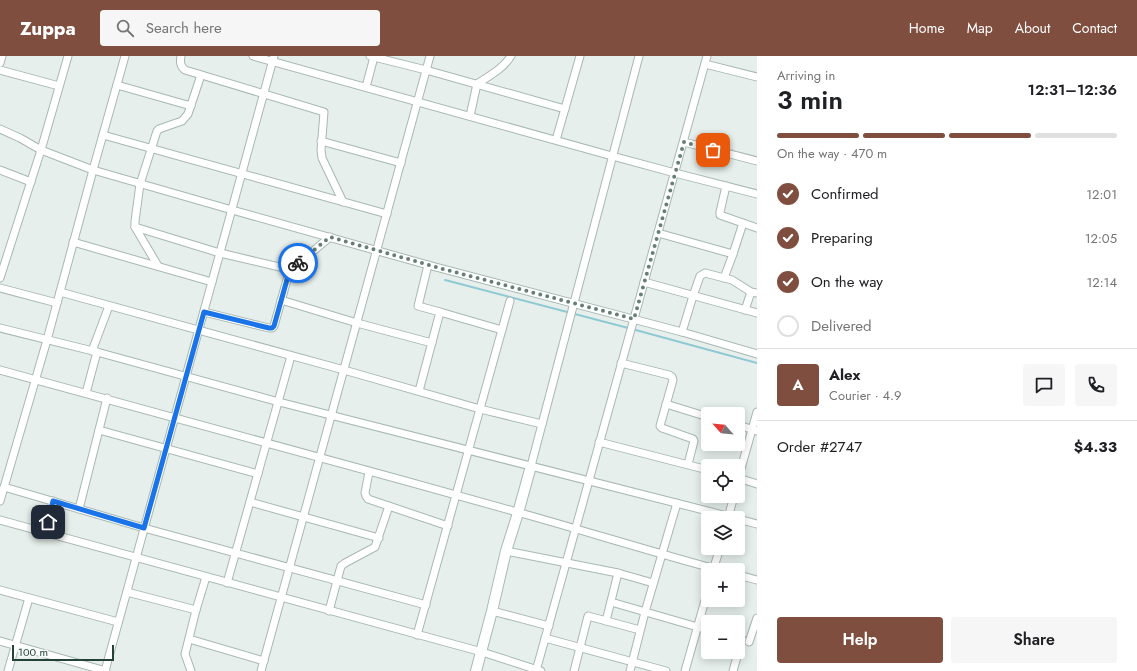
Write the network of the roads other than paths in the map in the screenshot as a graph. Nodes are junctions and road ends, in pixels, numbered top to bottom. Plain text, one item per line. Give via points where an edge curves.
1 (2, 56) edge
2 (68, 56) edge
3 (125, 56) edge
4 (181, 56) edge
5 (253, 56) edge
6 (372, 56) edge
7 (430, 56) edge
8 (511, 56) edge
9 (580, 56) edge
10 (638, 56) edge
11 (707, 56) edge
12 (274, 59) edge
13 (0, 63) edge
14 (705, 64) junction
15 (0, 70) edge
16 (426, 70) junction
17 (200, 75) junction
18 (757, 77) edge
19 (477, 84) junction
20 (117, 85) junction
21 (59, 86) junction
22 (366, 87) junction
23 (264, 94) junction
24 (418, 101) junction
25 (191, 106) junction
26 (565, 109) junction
27 (470, 116) junction
28 (0, 129) edge
29 (103, 135) junction
30 (556, 140) junction
31 (321, 141) junction
32 (684, 142) junction
33 (151, 148) junction
34 (41, 150) junction
35 (612, 156) junction
36 (757, 161) edge
37 (401, 163) junction
38 (0, 170) edge
39 (93, 170) junction
40 (675, 173) junction
41 (242, 174) junction
42 (31, 182) junction
43 (140, 184) junction
44 (726, 186) junction
45 (757, 194) edge
46 (343, 202) junction
47 (232, 210) junction
48 (387, 214) junction
49 (743, 223) junction
50 (136, 227) junction
51 (757, 228) edge
52 (658, 232) junction
53 (330, 237) junction
54 (73, 242) junction
55 (377, 250) junction
56 (220, 253) junction
57 (733, 254) junction
58 (428, 265) junction
59 (158, 266) junction
60 (290, 269) junction
61 (0, 276) edge
62 (724, 278) junction
63 (212, 282) junction
64 (644, 282) junction
65 (0, 288) edge
66 (60, 292) junction
67 (754, 293) edge
68 (693, 296) junction
69 (281, 300) junction
70 (510, 301) dead end
71 (57, 303) junction
72 (573, 304) junction
73 (109, 306) junction
74 (745, 310) junction
75 (204, 312) junction
76 (440, 312) junction
77 (757, 313) edge
78 (634, 319) junction
79 (357, 323) junction
80 (0, 328) edge
81 (502, 330) junction
82 (199, 331) junction
83 (682, 332) junction
84 (47, 340) junction
85 (432, 343) junction
86 (94, 352) junction
87 (757, 354) edge
88 (291, 356) junction
89 (622, 363) junction
90 (0, 370) edge
91 (344, 370) junction
92 (186, 377) junction
93 (36, 379) junction
94 (419, 391) junction
95 (86, 393) junction
96 (107, 398) junction
97 (279, 402) junction
98 (666, 404) junction
99 (480, 409) junction
100 (757, 412) edge
101 (701, 414) edge
102 (332, 415) junction
103 (175, 417) junction
104 (542, 424) junction
105 (99, 430) junction
106 (754, 430) edge
107 (599, 442) junction
108 (266, 443) junction
109 (167, 449) junction
110 (469, 450) junction
111 (320, 458) junction
112 (745, 459) edge
113 (688, 464) junction
114 (531, 466) junction
115 (701, 468) edge
116 (369, 472) junction
117 (258, 474) junction
118 (589, 481) junction
119 (745, 481) edge
120 (757, 484) edge
121 (4, 487) junction
122 (456, 496) junction
123 (0, 501) edge
124 (53, 501) junction
125 (250, 502) junction
126 (677, 503) junction
127 (390, 506) junction
128 (79, 509) junction
129 (707, 511) edge
130 (518, 513) junction
131 (303, 517) junction
132 (0, 520) edge
133 (745, 521) edge
134 (757, 524) edge
135 (448, 526) junction
136 (144, 528) junction
137 (576, 529) junction
138 (46, 532) junction
139 (379, 538) junction
140 (506, 551) junction
141 (235, 553) junction
142 (663, 554) junction
143 (136, 558) junction
144 (566, 563) junction
145 (701, 566) edge
146 (290, 568) junction
147 (618, 573) junction
148 (206, 577) junction
149 (745, 577) edge
150 (757, 580) edge
151 (336, 581) junction
152 (226, 583) junction
153 (654, 583) junction
154 (0, 590) edge
155 (127, 592) junction
156 (29, 598) junction
157 (282, 598) junction
158 (611, 602) junction
159 (426, 605) junction
160 (703, 607) edge
161 (196, 610) junction
162 (329, 611) junction
163 (492, 611) junction
164 (645, 612) junction
165 (757, 618) edge
166 (606, 621) junction
167 (118, 622) junction
168 (549, 626) junction
169 (698, 627) junction
170 (701, 628) edge
171 (640, 630) junction
172 (418, 635) junction
173 (545, 638) junction
174 (189, 639) junction
175 (0, 641) edge
176 (745, 641) edge
177 (749, 642) junction
178 (757, 644) edge
179 (15, 645) junction
180 (580, 648) junction
181 (482, 652) junction
182 (736, 659) edge
183 (264, 661) junction
184 (632, 662) junction
185 (8, 671) edge
186 (105, 671) edge
187 (191, 671) edge
188 (261, 671) edge
189 (476, 671) edge
190 (538, 671) edge
191 (574, 671) edge
192 (630, 671) edge
193 (666, 671) edge
194 (685, 671) edge
195 (733, 671) edge

1 - 13 street
2 - 21 street
3 - 20 street
4 - 17 street via 182,67
5 - 12 street
6 - 16 street
6 - 22 street
7 - 16 street
8 - 19 street via 497,71
9 - 26 street
10 - 35 street
11 - 14 street
12 - 22 street
12 - 23 street
14 - 18 street
14 - 32 street
15 - 21 street
16 - 19 street
16 - 24 street
17 - 23 street
17 - 25 street
19 - 26 street
19 - 27 street
20 - 25 street
20 - 29 street
21 - 34 street
22 - 24 street
23 - 31 street via 324,112
23 - 41 street
24 - 27 street
24 - 37 street
25 - 33 street via 185,120 157,131
26 - 30 street
27 - 30 street
28 - 34 street
29 - 33 street
29 - 39 street
30 - 35 street
31 - 37 street
31 - 46 street via 322,158
32 - 36 street
32 - 40 street
33 - 41 street
33 - 43 street
34 - 39 street
34 - 42 street
35 - 40 street
35 - 72 street
37 - 48 street
38 - 42 street
39 - 43 street
39 - 54 street
40 - 44 street
40 - 52 street
41 - 46 street
41 - 47 street
42 - 61 street
43 - 47 street
43 - 50 street
44 - 45 street
44 - 49 street via 720,215
46 - 48 street
47 - 53 street
47 - 56 street
48 - 55 street
49 - 51 street
49 - 57 street
50 - 56 street
50 - 59 street
52 - 57 street
52 - 64 street
53 - 55 street
53 - 60 street
54 - 59 street
54 - 66 street
55 - 58 street
55 - 79 street
56 - 60 street
56 - 63 street
57 - 62 street
58 - 72 street
58 - 76 street via 418,306
59 - 63 street
60 - 69 street
62 - 67 street
62 - 68 street via 703,273
63 - 75 street
64 - 68 street
64 - 78 street
65 - 71 street
66 - 71 street
66 - 73 street
67 - 74 street
68 - 74 street
68 - 83 street
69 - 75 street via 272,328
69 - 79 street
70 - 81 street
71 - 84 street
72 - 78 street
72 - 104 street
73 - 82 street
73 - 86 street
74 - 77 street
75 - 82 street
76 - 81 street
76 - 85 street
78 - 83 street
78 - 89 street
79 - 85 street
79 - 91 street
80 - 84 street
81 - 99 street
82 - 88 street
82 - 92 street
83 - 87 street
84 - 86 street
84 - 93 street
85 - 94 street
86 - 92 street
86 - 95 street
88 - 91 street
88 - 97 street
89 - 98 street via 672,377
89 - 107 street
90 - 93 street
91 - 94 street
91 - 102 street
92 - 97 street
92 - 103 street
93 - 95 street
93 - 121 street
94 - 99 street
95 - 96 street
96 - 103 street
96 - 105 street
97 - 102 street
97 - 108 street
98 - 101 street
98 - 113 street via 660,426 694,441
99 - 104 street
99 - 110 street
100 - 106 street
102 - 110 street
102 - 111 street
103 - 108 street
103 - 109 street
104 - 114 street
105 - 109 street
105 - 128 street
106 - 112 street
107 - 113 street
107 - 118 street
108 - 111 street
108 - 117 street
109 - 117 street
109 - 136 street
110 - 114 street
110 - 122 street
111 - 116 street
111 - 131 street
113 - 115 street
114 - 118 street
114 - 130 street
116 - 122 street
116 - 127 street via 366,496
117 - 125 street
118 - 126 street
118 - 137 street
119 - 120 street
121 - 123 street
121 - 124 street
122 - 130 street
122 - 135 street
124 - 128 street
124 - 138 street
125 - 131 street
125 - 141 street
126 - 129 street
126 - 142 street
127 - 135 street
127 - 139 street
128 - 136 street
130 - 137 street
130 - 140 street
131 - 139 street
131 - 146 street
132 - 138 street
133 - 134 street
135 - 159 street
136 - 141 street
136 - 143 street
137 - 142 street
137 - 144 street
138 - 143 street
139 - 151 street via 373,549 341,566
140 - 144 street
140 - 163 street
141 - 146 street
141 - 152 street
142 - 145 street
142 - 153 street
143 - 148 street
143 - 155 street
144 - 147 street
144 - 168 street
146 - 151 street
146 - 157 street
147 - 153 street
147 - 158 street
148 - 152 street
148 - 161 street
149 - 150 street
151 - 159 street
151 - 162 street
152 - 157 street
153 - 164 street
154 - 156 street
155 - 161 street
155 - 167 street
156 - 167 street
156 - 179 street
157 - 162 street
157 - 183 street
158 - 164 street
158 - 166 street
159 - 172 street
160 - 169 street
161 - 174 street
162 - 172 street
163 - 168 street
163 - 181 street
164 - 169 street
164 - 171 street
165 - 177 street
166 - 171 street
166 - 180 street via 588,616
167 - 186 street
168 - 173 street
169 - 170 street
169 - 194 street
171 - 184 street
172 - 181 street
173 - 180 street
173 - 190 street
174 - 183 street
174 - 187 street via 185,654
175 - 179 street
176 - 177 street
177 - 178 street
179 - 185 street
179 - 186 street
180 - 184 street
180 - 191 street
181 - 189 street
181 - 190 street
182 - 195 street
183 - 188 street
184 - 192 street
184 - 193 street

